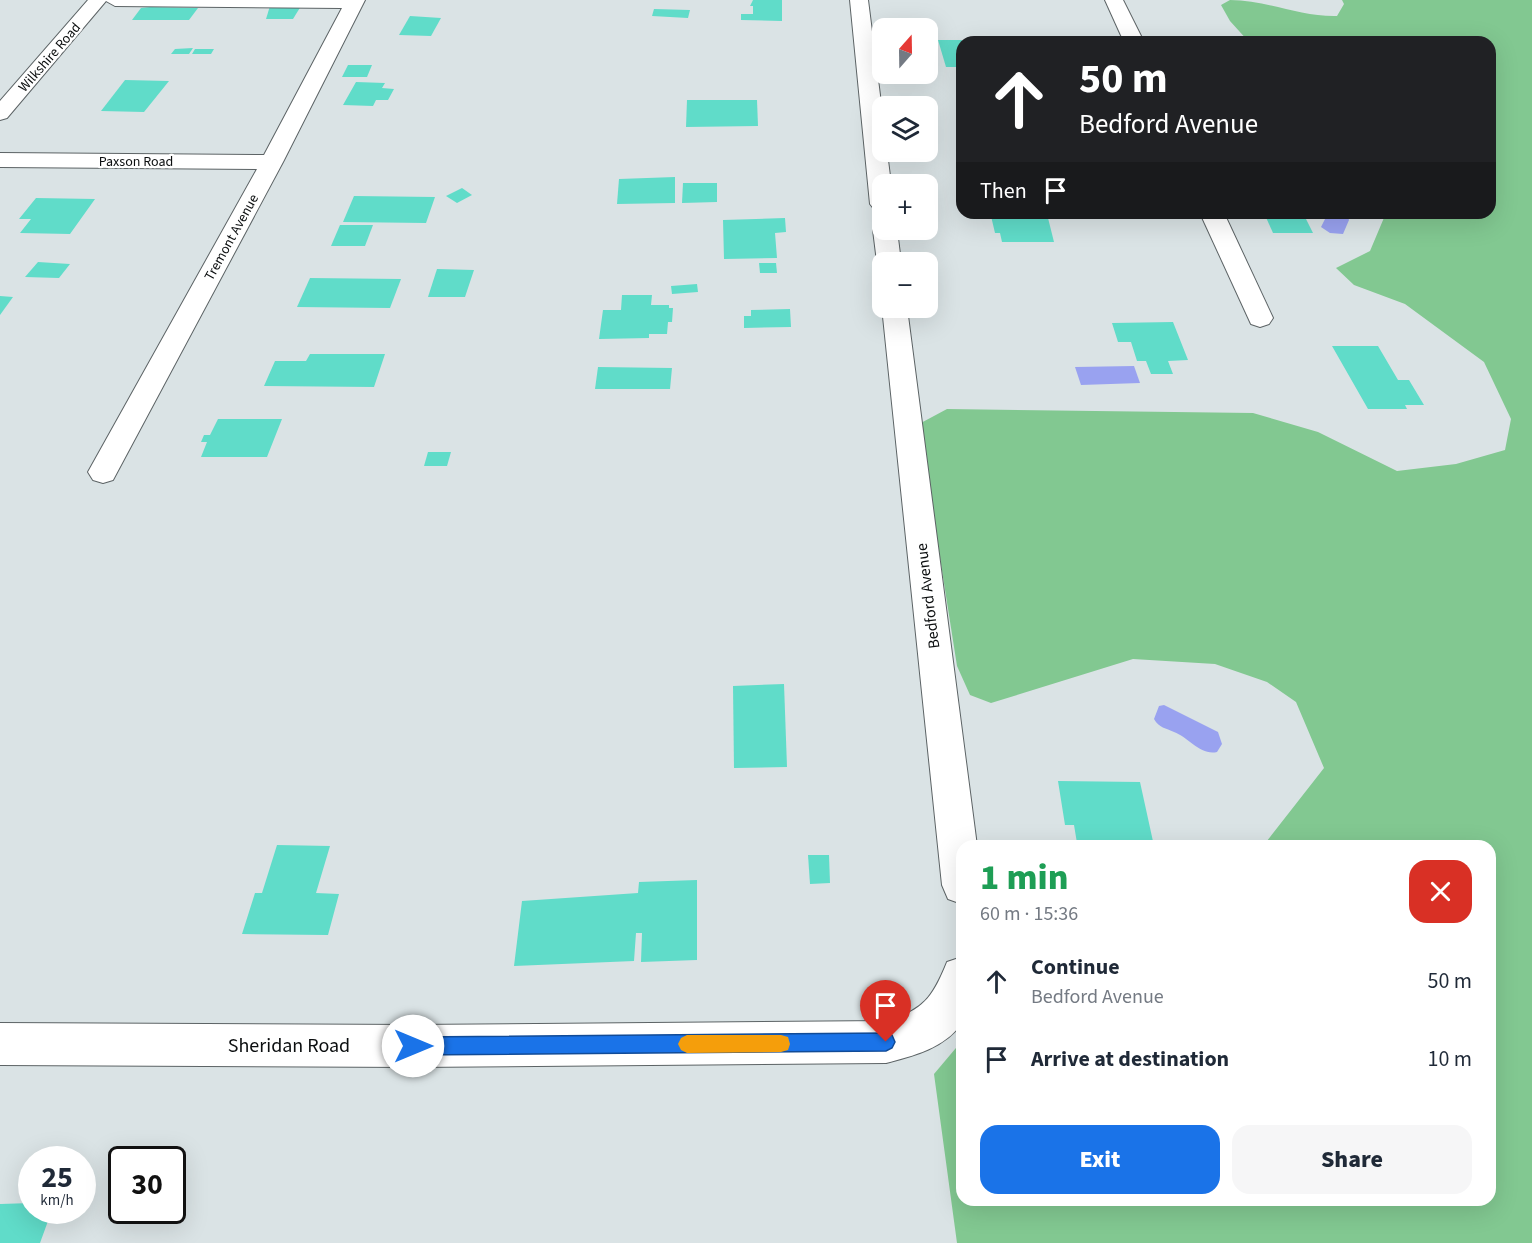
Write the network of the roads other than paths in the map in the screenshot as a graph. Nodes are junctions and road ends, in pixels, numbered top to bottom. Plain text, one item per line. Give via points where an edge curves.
1 (98, 0) edge
2 (115, 0) edge
3 (859, 0) edge
4 (1114, 0) edge
5 (355, 1) edge
6 (1131, 36) edge
7 (0, 114) edge
8 (0, 160) edge
9 (272, 162) junction
10 (879, 174) edge
11 (1215, 219) edge
12 (895, 318) edge
13 (1260, 318) dead end
14 (103, 472) dead end
15 (957, 840) edge
16 (956, 993) edge
17 (0, 1044) edge

1 - 7 street, Wilkshire Road
2 - 5 street
3 - 10 street
4 - 6 street
5 - 9 street, Tremont Avenue
8 - 9 street, Paxson Road
9 - 14 street, Tremont Avenue
11 - 13 street
12 - 15 street, Bedford Avenue
16 - 17 street, Sheridan Road via 938,1020 920,1034 886,1042

